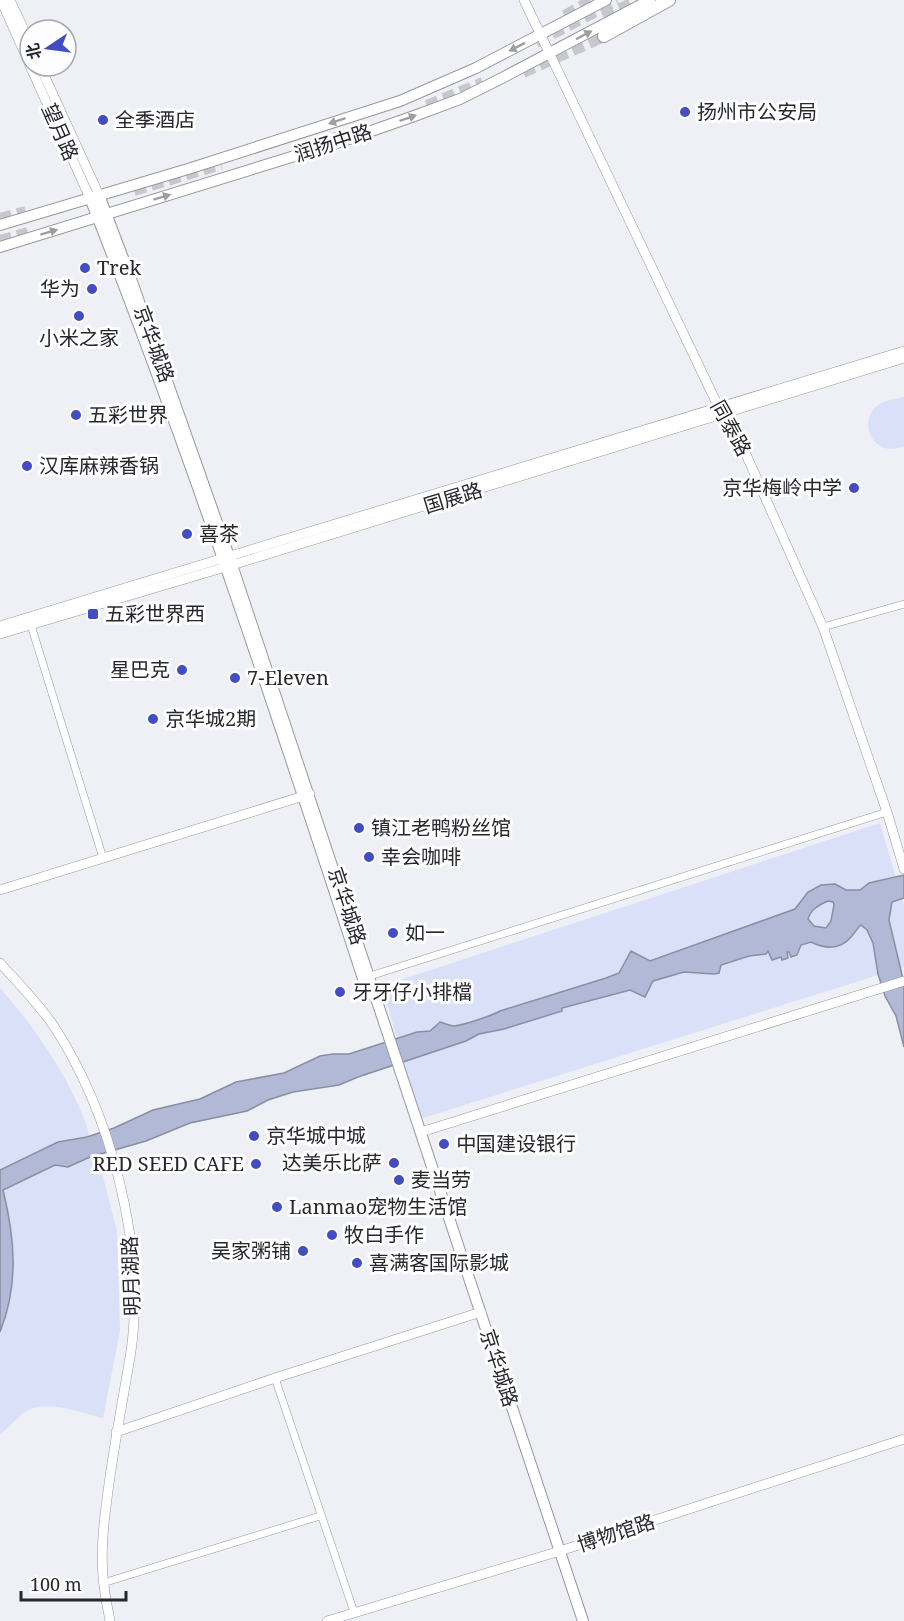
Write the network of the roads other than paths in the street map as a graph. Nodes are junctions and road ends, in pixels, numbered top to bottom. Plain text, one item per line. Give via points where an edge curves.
1 (1, 0) edge
2 (10, 0) edge
3 (524, 0) edge
4 (606, 0) edge
5 (650, 0) edge
6 (669, 0) edge
7 (18, 18) edge
8 (540, 35) junction
9 (604, 36) tunnel mouth
10 (18, 38) edge
11 (548, 54) junction
12 (36, 78) edge
13 (45, 78) edge
14 (94, 196) junction
15 (102, 216) junction
16 (0, 225) edge
17 (0, 247) edge
18 (904, 351) edge
19 (904, 358) edge
20 (719, 408) junction
21 (728, 414) junction
22 (227, 562) junction
23 (904, 604) edge
24 (29, 621) junction
25 (0, 626) edge
26 (823, 627) junction
27 (0, 634) edge
28 (306, 795) junction
29 (887, 812) junction
30 (103, 858) junction
31 (903, 864) edge
32 (0, 890) edge
33 (0, 963) edge
34 (370, 976) junction
35 (904, 981) edge
36 (383, 1029) junction
37 (401, 1082) junction
38 (421, 1132) junction
39 (478, 1313) junction
40 (275, 1378) junction
41 (116, 1432) junction
42 (904, 1439) edge
43 (320, 1516) junction
44 (557, 1552) junction
45 (103, 1583) junction
46 (354, 1612) junction
47 (110, 1621) edge
48 (327, 1621) edge
49 (576, 1621) edge
50 (583, 1621) edge

1 - 10 street, 望月路
2 - 7 street
3 - 8 street, 同泰路
4 - 8 main road, 润扬中路
11 -> 5 main road, 润扬中路
6 - 9 highway
8 - 11 street, 同泰路
8 -> 14 main road, 润扬中路 via 400,101
15 -> 11 main road, 润扬中路 via 417,115 460,99
11 - 20 street, 同泰路
12 - 14 street, 望月路
13 - 14 street, 望月路
14 - 15 main road, 京华城路
14 - 16 main road, 润扬中路
17 -> 15 main road, 润扬中路
15 - 22 main road, 京华城路
18 - 20 street, 国展路
19 - 21 street, 国展路
20 - 21 street, 同泰路
20 - 22 street, 国展路
21 - 22 street, 国展路
21 - 26 street, 同泰路
22 - 24 street, 国展路
22 - 28 main road, 京华城路
23 - 26 street
24 - 25 street, 国展路
24 - 27 street, 国展路
24 - 30 street
26 - 29 street, 同泰路
28 - 30 street
28 - 34 main road, 京华城路
28 - 36 main road, 京华城路
29 - 31 street, 同泰路
29 - 34 street
30 - 32 street
33 - 41 street, 明月湖路 via 52,1025 80,1072 115,1169 131,1237 135,1291 131,1349
34 - 36 main road, 京华城路
35 - 38 street
36 - 37 main road, 京华城路
37 - 38 main road, 京华城路
37 - 39 main road, 京华城路
38 - 39 main road, 京华城路
39 - 40 street
39 - 44 main road, 京华城路
40 - 41 street
40 - 43 street
41 - 45 street, 明月湖路 via 103,1531
42 - 44 street, 博物馆路
43 - 45 street
43 - 46 street
44 - 46 street, 博物馆路
44 - 49 main road, 京华城路
44 - 50 main road, 京华城路
45 - 47 street, 明月湖路
46 - 48 street, 博物馆路

